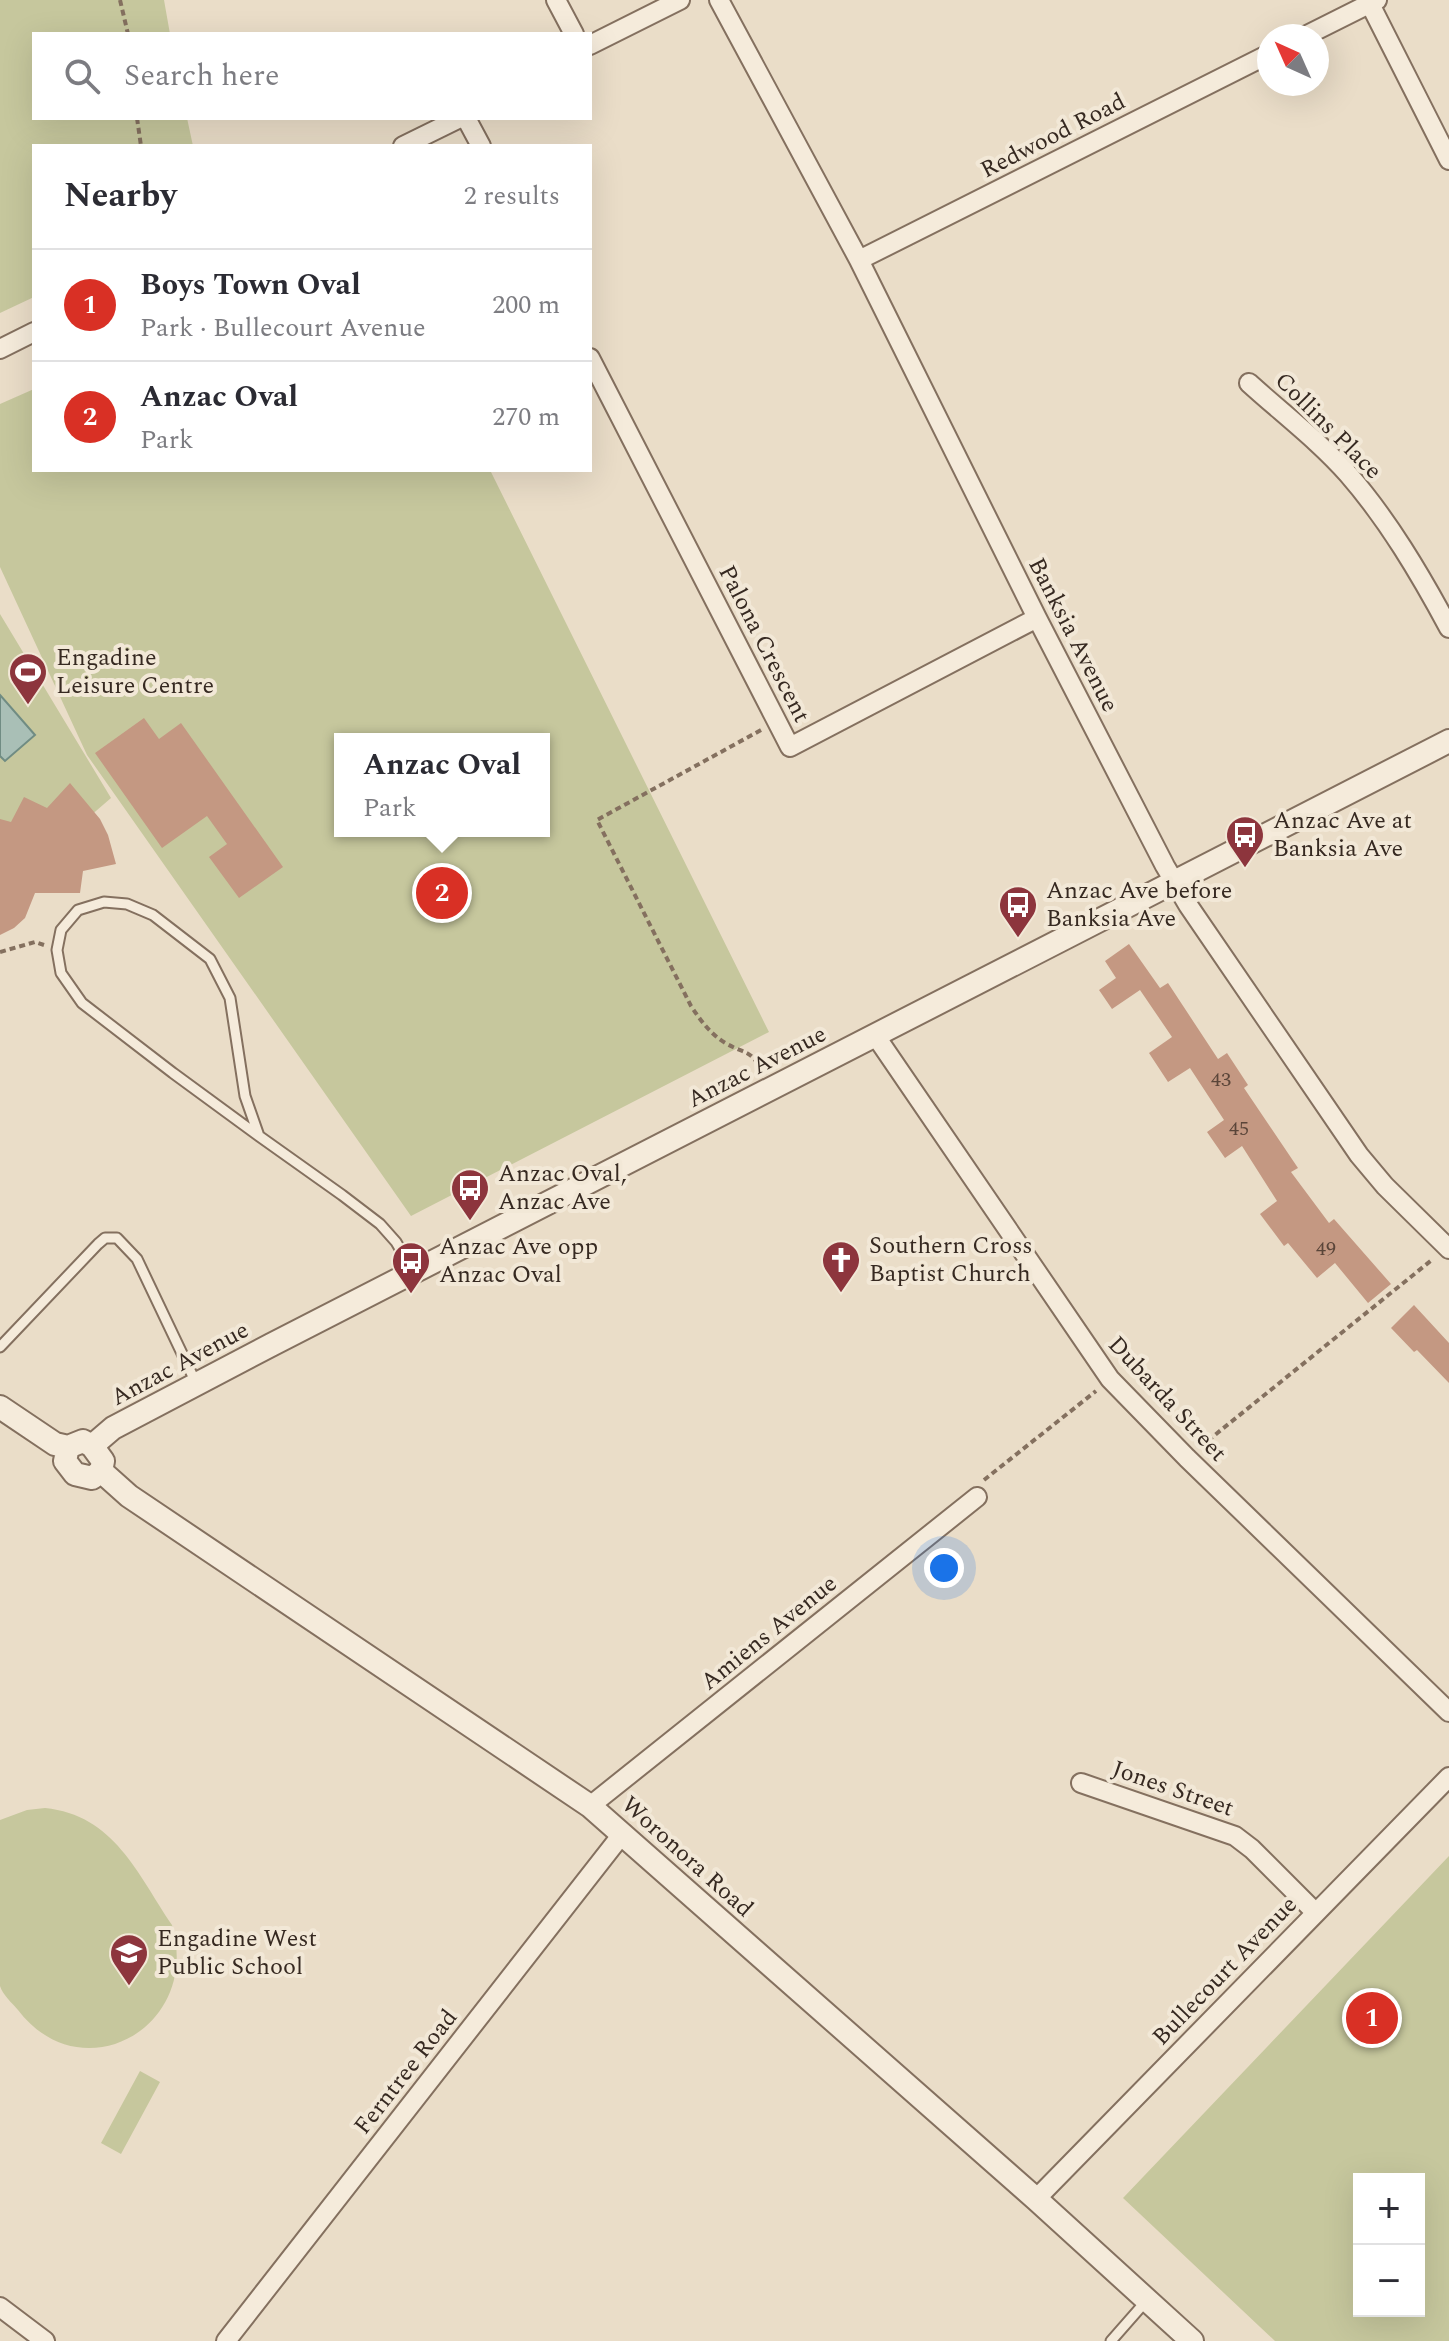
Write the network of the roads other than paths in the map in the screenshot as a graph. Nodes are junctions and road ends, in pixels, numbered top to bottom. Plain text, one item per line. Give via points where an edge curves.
1 (556, 0) edge
2 (680, 0) edge
3 (719, 0) edge
4 (1373, 2) edge
5 (1329, 24) edge
6 (573, 32) edge
7 (592, 44) edge
8 (1257, 60) edge
9 (459, 120) edge
10 (464, 120) edge
11 (407, 144) edge
12 (480, 144) edge
13 (1449, 160) edge
14 (859, 260) junction
15 (32, 333) edge
16 (0, 349) edge
17 (592, 362) edge
18 (1249, 383) dead end
19 (1037, 618) junction
20 (1449, 628) edge
21 (1449, 741) edge
22 (1174, 883) junction
23 (875, 1035) junction
24 (259, 1136) junction
25 (1448, 1248) edge
26 (413, 1271) junction
27 (0, 1347) edge
28 (197, 1385) junction
29 (0, 1407) edge
30 (92, 1446) junction
31 (68, 1447) junction
32 (101, 1471) junction
33 (977, 1497) road end
34 (1449, 1712) edge
35 (1449, 1777) edge
36 (1081, 1783) dead end
37 (590, 1806) junction
38 (623, 1833) junction
39 (1315, 1912) junction
40 (1036, 2199) junction
41 (1147, 2300) junction
42 (0, 2307) edge
43 (25, 2327) junction
44 (12, 2341) edge
45 (45, 2341) edge
46 (226, 2341) edge
47 (1111, 2341) edge
48 (1192, 2341) edge

1 - 6 street
2 - 7 street
3 - 14 street, Banksia Avenue
4 - 5 street
4 - 13 street
8 - 14 street, Redwood Road
9 - 11 street
10 - 12 street
14 - 19 street, Banksia Avenue
15 - 16 street
17 - 19 street, Palona Crescent via 790,747
18 - 20 street, Collins Place via 1368,499
19 - 22 street, Banksia Avenue
21 - 22 street, Anzac Avenue
22 - 23 street, Anzac Avenue
22 - 25 street, Banksia Avenue via 1338,1127 1385,1186
23 - 26 street, Anzac Avenue
23 - 34 street, Dubarda Street via 1110,1379
24 - 24 lane via 82,1003 61,973 57,950 61,930 78,910 104,902 127,904 153,915 210,959 230,998 245,1096
24 - 26 lane via 380,1224
26 - 28 street, Anzac Avenue
27 - 28 lane via 98,1244 117,1238 137,1259
28 - 30 street, Anzac Avenue via 113,1428
29 - 31 street via 55,1444
30 - 31 street via 83,1441
30 - 32 street via 103,1461
31 - 32 street via 65,1461 75,1474 92,1478
32 - 37 street, Woronora Road via 129,1496
33 - 37 street, Amiens Avenue
35 - 39 street, Bullecourt Avenue
36 - 39 street, Jones Street via 1235,1836
37 - 38 street, Woronora Road
38 - 40 street, Woronora Road
38 - 46 street, Ferntree Road
39 - 40 street, Bullecourt Avenue
40 - 41 street, Woronora Road
41 - 47 lane
41 - 48 street, Woronora Road
42 - 43 street
43 - 44 street
43 - 45 street

